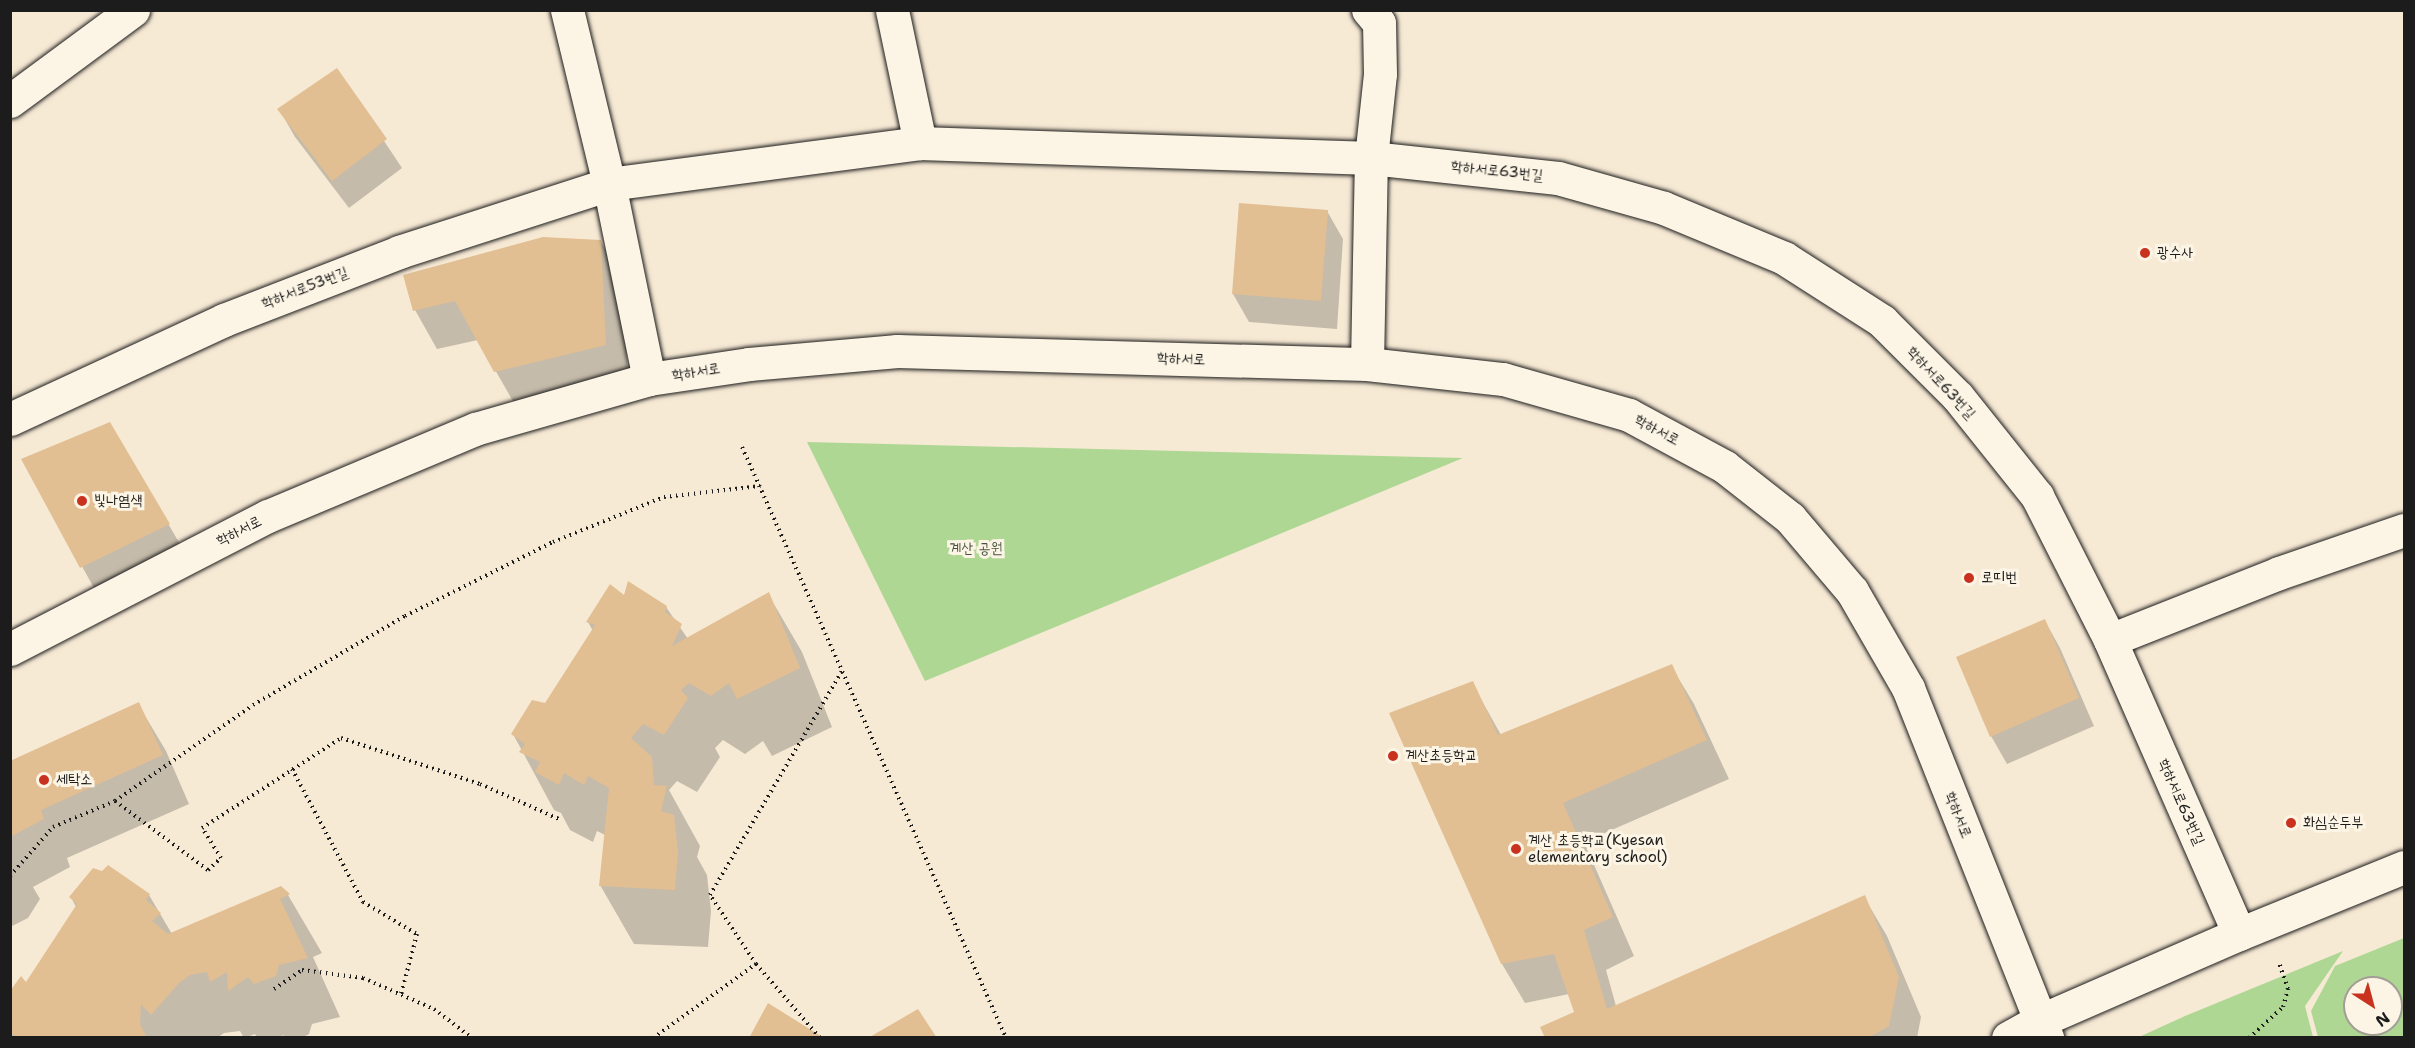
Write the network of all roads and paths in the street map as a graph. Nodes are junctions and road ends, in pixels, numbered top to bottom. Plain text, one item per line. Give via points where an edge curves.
1 (133, 10) edge
2 (567, 10) edge
3 (892, 10) edge
4 (1368, 10) edge
5 (10, 101) edge
6 (920, 143) junction
7 (1371, 158) junction
8 (609, 184) junction
9 (1367, 364) junction
10 (649, 379) junction
11 (10, 418) edge
12 (742, 447) dead end
13 (760, 486) junction
14 (2404, 530) edge
15 (2110, 640) junction
16 (10, 649) edge
17 (842, 671) junction
18 (292, 769) junction
19 (115, 801) junction
20 (559, 819) dead end
21 (2404, 867) edge
22 (10, 876) edge
23 (2239, 934) junction
24 (2278, 960) dead end
25 (756, 964) junction
26 (274, 989) dead end
27 (401, 994) junction
28 (2043, 1029) edge
29 (472, 1038) edge
30 (653, 1038) edge
31 (820, 1038) edge
32 (1006, 1038) edge
33 (2008, 1038) edge
34 (2249, 1038) edge

1 - 5 street
2 - 8 street
3 - 6 street
4 - 7 street via 1380,23 1380,74
6 - 7 street, 학하서로63번길
6 - 8 street, 학하서로53번길
7 - 9 street
7 - 15 street, 학하서로63번길 via 1558,177 1664,208 1794,264 1882,321 1958,397 2037,496
8 - 10 street
8 - 11 street, 학하서로53번길 via 399,252 235,315
9 - 10 street, 학하서로 via 897,351 749,364
9 - 28 street, 학하서로 via 1503,379 1629,415 1725,467 1790,518 1852,591 1908,688
10 - 16 street, 학하서로 via 475,429 279,512
12 - 13 path
13 - 17 path
13 - 19 path via 664,497 553,542 395,622 253,705
14 - 15 street via 2279,573
15 - 23 street, 학하서로63번길
17 - 25 path via 710,895
17 - 32 path
18 - 19 path via 202,828 221,858 208,870
18 - 20 path via 341,738 480,784
18 - 27 path via 363,902 417,934
19 - 22 path via 53,827
21 - 23 street
23 - 28 street
24 - 34 path via 2288,989 2283,1007
25 - 30 path
25 - 31 path
26 - 27 path via 302,970 363,978
27 - 29 path via 434,1009
28 - 33 street

